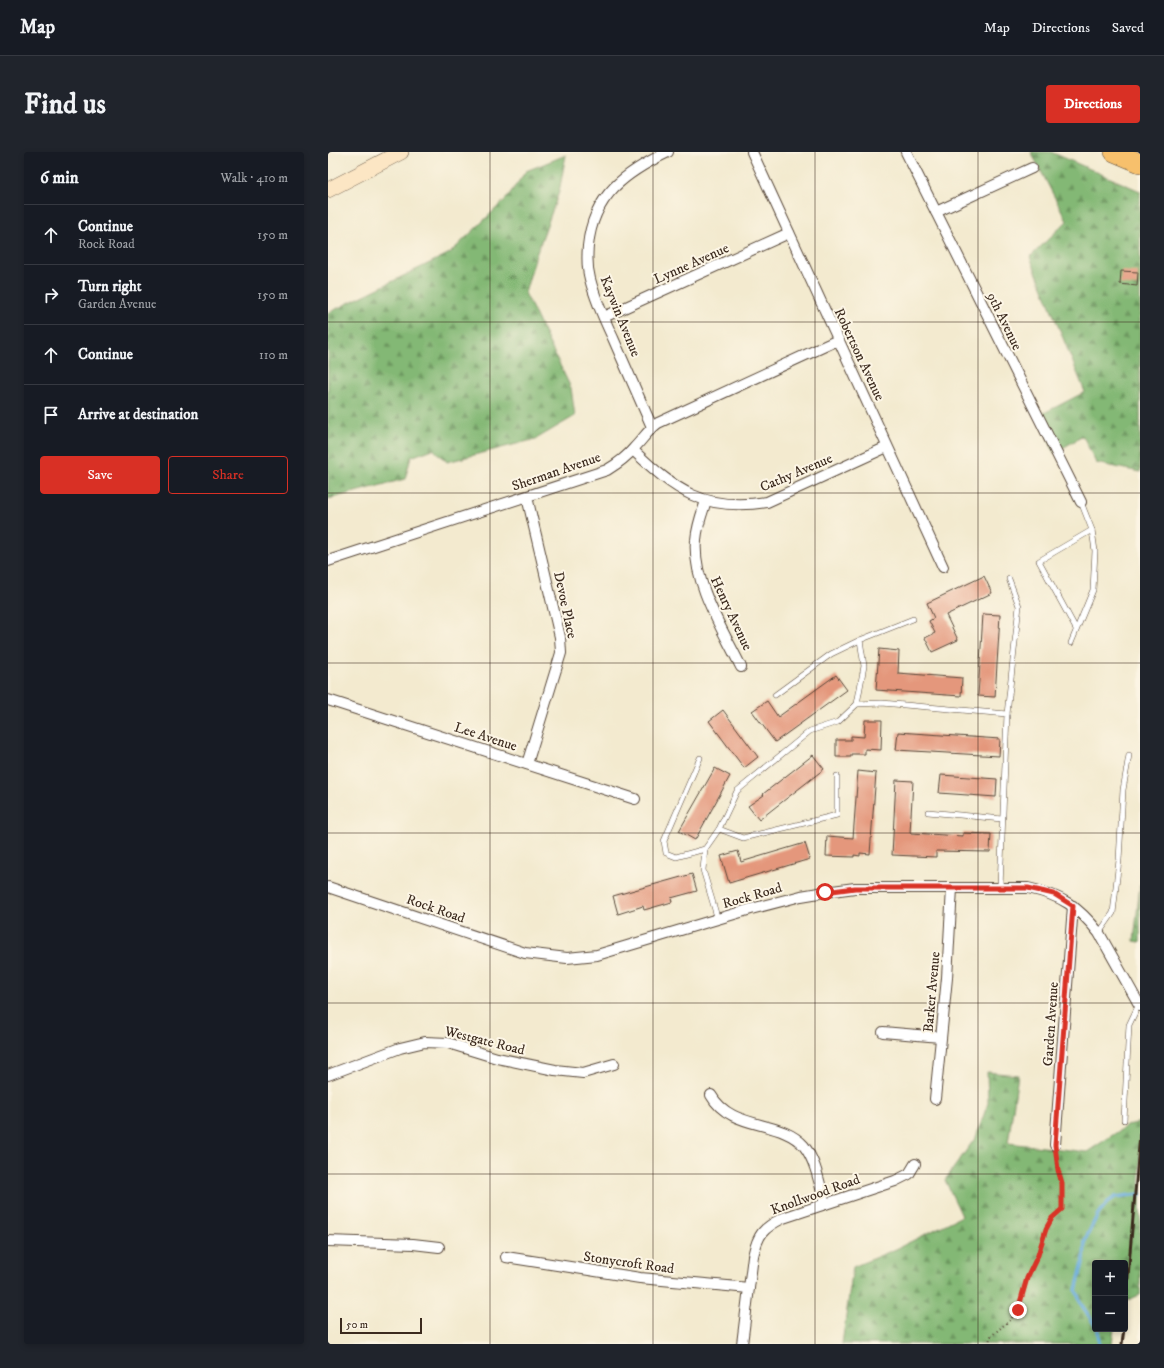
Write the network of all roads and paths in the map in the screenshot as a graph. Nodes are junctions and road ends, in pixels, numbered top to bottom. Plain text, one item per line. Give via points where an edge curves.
1 (401, 152) edge
2 (668, 152) edge
3 (752, 152) edge
4 (906, 152) edge
5 (1114, 152) edge
6 (1140, 163) edge
7 (1032, 168) dead end
8 (328, 190) edge
9 (936, 212) junction
10 (789, 233) junction
11 (604, 317) junction
12 (838, 340) junction
13 (652, 427) junction
14 (887, 447) junction
15 (633, 450) junction
16 (527, 497) junction
17 (706, 501) junction
18 (1081, 502) joint
19 (1092, 530) junction
20 (328, 561) edge
21 (943, 567) dead end
22 (1009, 579) dead end
23 (913, 619) dead end
24 (1076, 629) junction
25 (860, 640) junction
26 (1071, 643) dead end
27 (741, 666) dead end
28 (775, 695) dead end
29 (328, 700) edge
30 (857, 704) junction
31 (1007, 714) junction
32 (1129, 755) dead end
33 (700, 758) dead end
34 (527, 764) junction
35 (837, 776) dead end
36 (635, 799) dead end
37 (928, 812) dead end
38 (1002, 819) junction
39 (719, 829) junction
40 (705, 849) junction
41 (328, 887) edge
42 (1000, 887) junction
43 (952, 888) junction
44 (1073, 906) junction
45 (718, 920) junction
46 (1099, 933) junction
47 (1139, 1005) edge
48 (884, 1032) dead end
49 (940, 1037) junction
50 (614, 1064) dead end
51 (328, 1075) edge
52 (711, 1095) dead end
53 (935, 1099) dead end
54 (1124, 1120) dead end
55 (1055, 1145) joint
56 (915, 1164) dead end
57 (825, 1204) junction
58 (328, 1241) edge
59 (438, 1247) dead end
60 (506, 1257) dead end
61 (749, 1288) junction
62 (742, 1344) edge
63 (989, 1344) edge

1 - 8 street
2 - 11 street, Kaywin Avenue via 641,165 624,177 602,203 592,223 587,258 588,270 597,303
3 - 10 street, Robertson Avenue
4 - 9 street, 9th Avenue
5 - 6 highway
7 - 9 street
9 - 18 street, 9th Avenue
10 - 11 street, Lynne Avenue
10 - 12 street, Robertson Avenue
11 - 13 street, Kaywin Avenue
12 - 13 street, Sherman Avenue
12 - 14 street, Robertson Avenue
13 - 15 street, Sherman Avenue
14 - 17 street, Cathy Avenue via 766,502 726,505
14 - 21 street, Robertson Avenue
15 - 16 street, Sherman Avenue via 622,461 607,470
15 - 17 street, Cathy Avenue via 670,483
16 - 20 street, Sherman Avenue
16 - 34 street, Devoe Place via 560,637 561,653
17 - 27 street, Henry Avenue via 696,540 698,573
18 - 19 lane
19 - 24 lane via 1095,552 1093,590
19 - 24 lane via 1039,561
22 - 31 lane via 1019,606
23 - 25 lane
24 - 26 lane
25 - 28 lane via 831,654
25 - 30 lane via 864,666
29 - 34 street, Lee Avenue
30 - 31 lane
30 - 39 lane via 838,722 810,731 737,791
31 - 38 lane
32 - 46 lane via 1123,790 1113,913
33 - 40 lane via 664,841 666,853 676,857
34 - 36 street, Lee Avenue
35 - 39 lane via 837,814 743,838
37 - 38 lane
38 - 42 lane
39 - 40 lane
40 - 45 lane via 703,870
41 - 45 street, Rock Road via 525,953 554,958 597,955
42 - 43 street, Rock Road
42 - 44 street, Rock Road via 1041,890 1054,894
43 - 45 street, Rock Road via 855,888 825,892 801,896
43 - 49 street, Barker Avenue via 947,978
44 - 46 street, Rock Road
44 - 55 street, Garden Avenue
46 - 47 street, Rock Road
47 - 54 lane via 1129,1025
48 - 49 street
49 - 53 street, Barker Avenue
50 - 51 street, Westgate Road via 583,1072 554,1070 497,1058 448,1043 425,1042 400,1048
52 - 57 street via 716,1103 731,1115 789,1135 803,1145 812,1160
55 - 63 path via 1062,1183 1062,1209 1052,1218 1046,1229 1018,1310 990,1337
56 - 57 street, Knollwood Road via 909,1174 895,1182
57 - 61 street, Knollwood Road via 783,1218 761,1232 754,1249
58 - 59 street
60 - 61 street, Stonycroft Road via 640,1278
61 - 62 street, Knollwood Road

